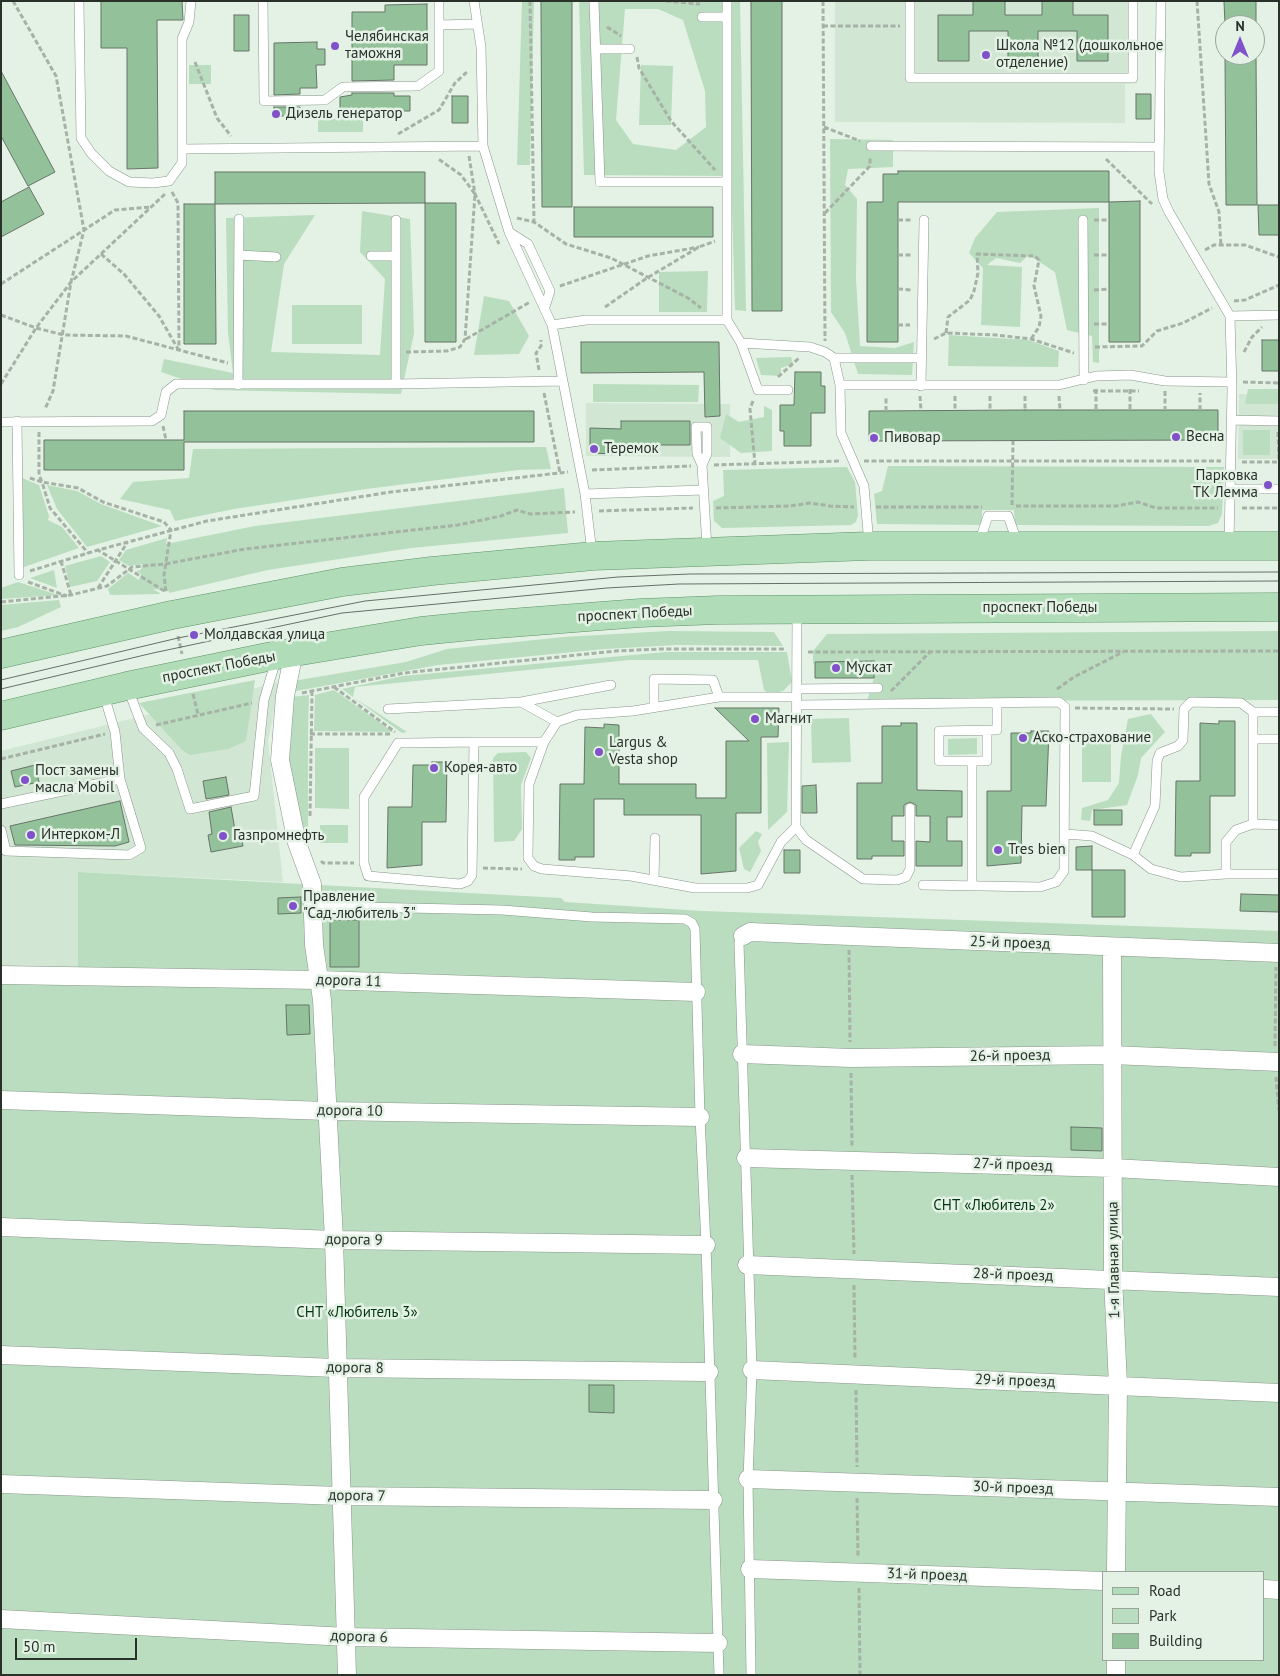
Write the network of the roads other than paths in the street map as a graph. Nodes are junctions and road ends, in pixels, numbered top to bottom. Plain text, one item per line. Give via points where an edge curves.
1 (79, 1) edge
2 (191, 1) edge
3 (263, 1) edge
4 (438, 1) edge
5 (474, 1) edge
6 (594, 1) edge
7 (727, 1) edge
8 (910, 1) edge
9 (1133, 1) edge
10 (1161, 1) edge
11 (702, 17) dead end
12 (727, 17) junction
13 (476, 24) junction
14 (439, 25) junction
15 (632, 46) road end
16 (596, 49) junction
17 (484, 146) junction
18 (871, 146) road end
19 (1159, 147) junction
20 (182, 149) junction
21 (726, 182) junction
22 (239, 219) dead end
23 (396, 220) dead end
24 (924, 220) dead end
25 (1083, 220) dead end
26 (509, 232) junction
27 (238, 255) junction
28 (371, 256) dead end
29 (396, 256) junction
30 (276, 257) dead end
31 (545, 307) junction
32 (1279, 315) edge
33 (1230, 316) junction
34 (727, 320) junction
35 (552, 325) junction
36 (741, 343) junction
37 (834, 358) junction
38 (922, 358) junction
39 (563, 380) junction
40 (1084, 380) junction
41 (1232, 382) junction
42 (396, 384) junction
43 (238, 385) junction
44 (840, 385) junction
45 (922, 386) junction
46 (788, 390) dead end
47 (1232, 420) junction
48 (17, 421) junction
49 (1278, 421) edge
50 (1, 422) edge
51 (702, 465) dead end
52 (1230, 489) junction
53 (1279, 489) edge
54 (703, 490) junction
55 (584, 494) junction
56 (869, 546) junction
57 (1228, 546) junction
58 (1279, 546) edge
59 (707, 551) junction
60 (593, 556) junction
61 (19, 575) road end
62 (1279, 607) edge
63 (797, 609) junction
64 (1, 654) edge
65 (286, 654) junction
66 (611, 685) dead end
67 (878, 688) dead end
68 (115, 689) junction
69 (719, 697) junction
70 (797, 697) junction
71 (521, 702) junction
72 (997, 703) junction
73 (654, 707) junction
74 (388, 709) dead end
75 (1253, 712) junction
76 (1279, 712) edge
77 (1, 716) edge
78 (557, 722) junction
79 (987, 730) junction
80 (1253, 739) junction
81 (1279, 739) edge
82 (474, 742) junction
83 (544, 742) junction
84 (972, 761) junction
85 (120, 779) junction
86 (1, 804) edge
87 (910, 808) dead end
88 (1253, 824) junction
89 (1279, 825) edge
90 (796, 827) junction
91 (1, 830) edge
92 (1065, 834) junction
93 (655, 838) dead end
94 (1132, 855) junction
95 (1226, 874) junction
96 (1279, 874) edge
97 (654, 880) junction
98 (923, 885) dead end
99 (972, 885) junction
100 (313, 906) junction
101 (743, 936) joint
102 (1112, 948) junction
103 (1278, 953) edge
104 (1, 975) edge
105 (319, 980) junction
106 (696, 992) junction
107 (742, 1054) junction
108 (1111, 1055) junction
109 (1277, 1062) edge
110 (1, 1100) edge
111 (327, 1111) junction
112 (700, 1117) junction
113 (746, 1158) junction
114 (1113, 1168) junction
115 (1279, 1177) edge
116 (1, 1227) edge
117 (334, 1240) junction
118 (706, 1244) junction
119 (747, 1265) junction
120 (1113, 1278) junction
121 (1279, 1286) edge
122 (1, 1355) edge
123 (336, 1368) junction
124 (752, 1370) junction
125 (709, 1372) junction
126 (1118, 1386) junction
127 (1279, 1393) edge
128 (748, 1479) junction
129 (1, 1484) edge
130 (1116, 1492) junction
131 (340, 1496) junction
132 (1279, 1497) edge
133 (713, 1500) junction
134 (750, 1569) junction
135 (1116, 1571) edge
136 (1102, 1581) edge
137 (1265, 1589) edge
138 (1279, 1590) edge
139 (1, 1618) edge
140 (347, 1637) junction
141 (718, 1643) junction
142 (1116, 1661) edge
143 (347, 1675) edge
144 (719, 1675) edge
145 (751, 1675) edge
146 (1116, 1675) edge

1 - 20 lane via 81,138 90,153 109,171 129,182 153,183 168,181 182,164
2 - 20 lane via 189,22 182,39
3 - 14 lane via 264,101 325,100 343,87 418,86 439,71
4 - 14 lane
5 - 13 lane
6 - 16 lane
7 - 12 lane
8 - 9 lane via 910,78 1133,78
10 - 19 lane
11 - 12 lane
12 - 21 lane
13 - 14 lane
13 - 17 lane via 481,46
15 - 16 lane
16 - 21 lane via 600,182
17 - 20 lane
17 - 26 lane
18 - 19 lane
19 - 33 lane via 1163,199
21 - 34 lane
22 - 27 lane
23 - 29 lane
24 - 38 lane
25 - 40 lane
26 - 31 lane
26 - 31 lane via 528,244 550,290
27 - 30 lane
27 - 43 lane
28 - 29 lane
29 - 42 lane
31 - 35 lane
32 - 33 lane
33 - 41 lane
34 - 35 lane via 586,320
34 - 36 lane
35 - 39 lane
36 - 37 lane via 810,347
36 - 46 lane via 761,389
37 - 38 lane
37 - 44 lane
38 - 45 lane
39 - 42 lane
39 - 55 lane
40 - 41 lane via 1096,376 1130,375 1165,380
40 - 45 lane via 1059,385
41 - 47 lane
42 - 43 lane
43 - 48 lane via 176,384 166,392 161,415 152,421
44 - 45 lane
44 - 56 lane via 842,433 864,486
47 - 49 lane
47 - 52 lane
48 - 50 lane
48 - 61 lane
51 - 54 lane
52 - 53 lane
52 - 57 lane
54 - 55 lane
54 - 59 lane
55 - 60 lane
56 - 57 main road
56 - 59 main road
57 - 58 main road
59 - 60 main road
60 - 64 main road via 342,582 181,613
62 - 63 main road, проспект Победы
63 - 65 main road, проспект Победы via 640,613 490,624 421,631
63 - 70 lane
65 - 68 main road, проспект Победы
65 - 68 lane via 264,700 254,796 190,809 169,753 143,728
65 - 100 street via 280,760 297,844 312,884
66 - 71 lane
67 - 70 lane
68 - 77 main road, проспект Победы
68 - 85 lane via 114,732
69 - 70 lane
69 - 73 lane
69 - 73 lane via 713,680 654,679
70 - 72 lane via 878,704
70 - 90 lane
71 - 74 lane
71 - 78 lane
72 - 79 lane via 997,730
72 - 92 lane via 1059,702 1065,707
73 - 78 lane via 577,715
75 - 76 lane
75 - 80 lane
75 - 94 lane via 1241,703 1191,702 1184,709 1183,740 1178,746 1160,753 1156,761 1155,806
78 - 83 lane
79 - 84 lane via 987,761
79 - 84 lane via 939,731 939,761
80 - 81 lane
80 - 88 lane
82 - 82 lane via 472,875 468,881 460,884 368,876 364,863 364,797 398,743
82 - 83 lane
83 - 97 lane via 528,784 528,858 534,866
84 - 99 lane
85 - 86 lane
85 - 91 lane via 141,848 129,855 6,851
87 - 90 lane via 910,869 906,877 896,880 862,879 806,840
88 - 89 lane
88 - 95 lane via 1236,830 1226,842
90 - 97 lane via 781,842 758,885 695,888
92 - 94 lane via 1092,836
92 - 99 lane via 1064,871 1056,882 1040,887
93 - 97 lane
94 - 95 lane via 1151,868 1181,877
95 - 96 lane
98 - 99 lane
100 - 105 street
100 - 106 lane via 502,910 592,917 685,919 692,922 695,929
101 - 102 street, 25-й проезд via 750,932
101 - 107 lane via 739,943
102 - 103 street, 25-й проезд
102 - 108 street, 1-я Главная улица
104 - 105 street, дорога 11
105 - 106 street, дорога 11
105 - 111 street
106 - 112 lane
107 - 108 street, 26-й проезд via 851,1058
107 - 113 lane
108 - 109 street, 26-й проезд
108 - 114 street, 1-я Главная улица
110 - 111 street, дорога 10
111 - 112 street, дорога 10
111 - 117 street
112 - 118 lane
113 - 114 street, 27-й проезд
113 - 119 lane
114 - 115 street, 27-й проезд
114 - 120 street, 1-я Главная улица
116 - 117 street, дорога 9
117 - 118 street, дорога 9
117 - 123 street
118 - 125 lane
119 - 120 street, 28-й проезд
119 - 124 lane
120 - 121 street, 28-й проезд
120 - 126 street, 1-я Главная улица
122 - 123 street, дорога 8
123 - 125 street, дорога 8
123 - 131 street
124 - 126 street, 29-й проезд
124 - 128 lane
125 - 133 lane
126 - 127 street, 29-й проезд
126 - 130 street, 1-я Главная улица
128 - 130 street, 30-й проезд
128 - 134 lane
129 - 131 street, дорога 7
130 - 132 street, 30-й проезд
130 - 135 street, 1-я Главная улица
131 - 133 street, дорога 7
131 - 140 street
133 - 141 lane
134 - 136 street, 31-й проезд
134 - 145 lane
137 - 138 street
139 - 140 street, дорога 6
140 - 141 street, дорога 6
140 - 143 street
141 - 144 lane
142 - 146 street

